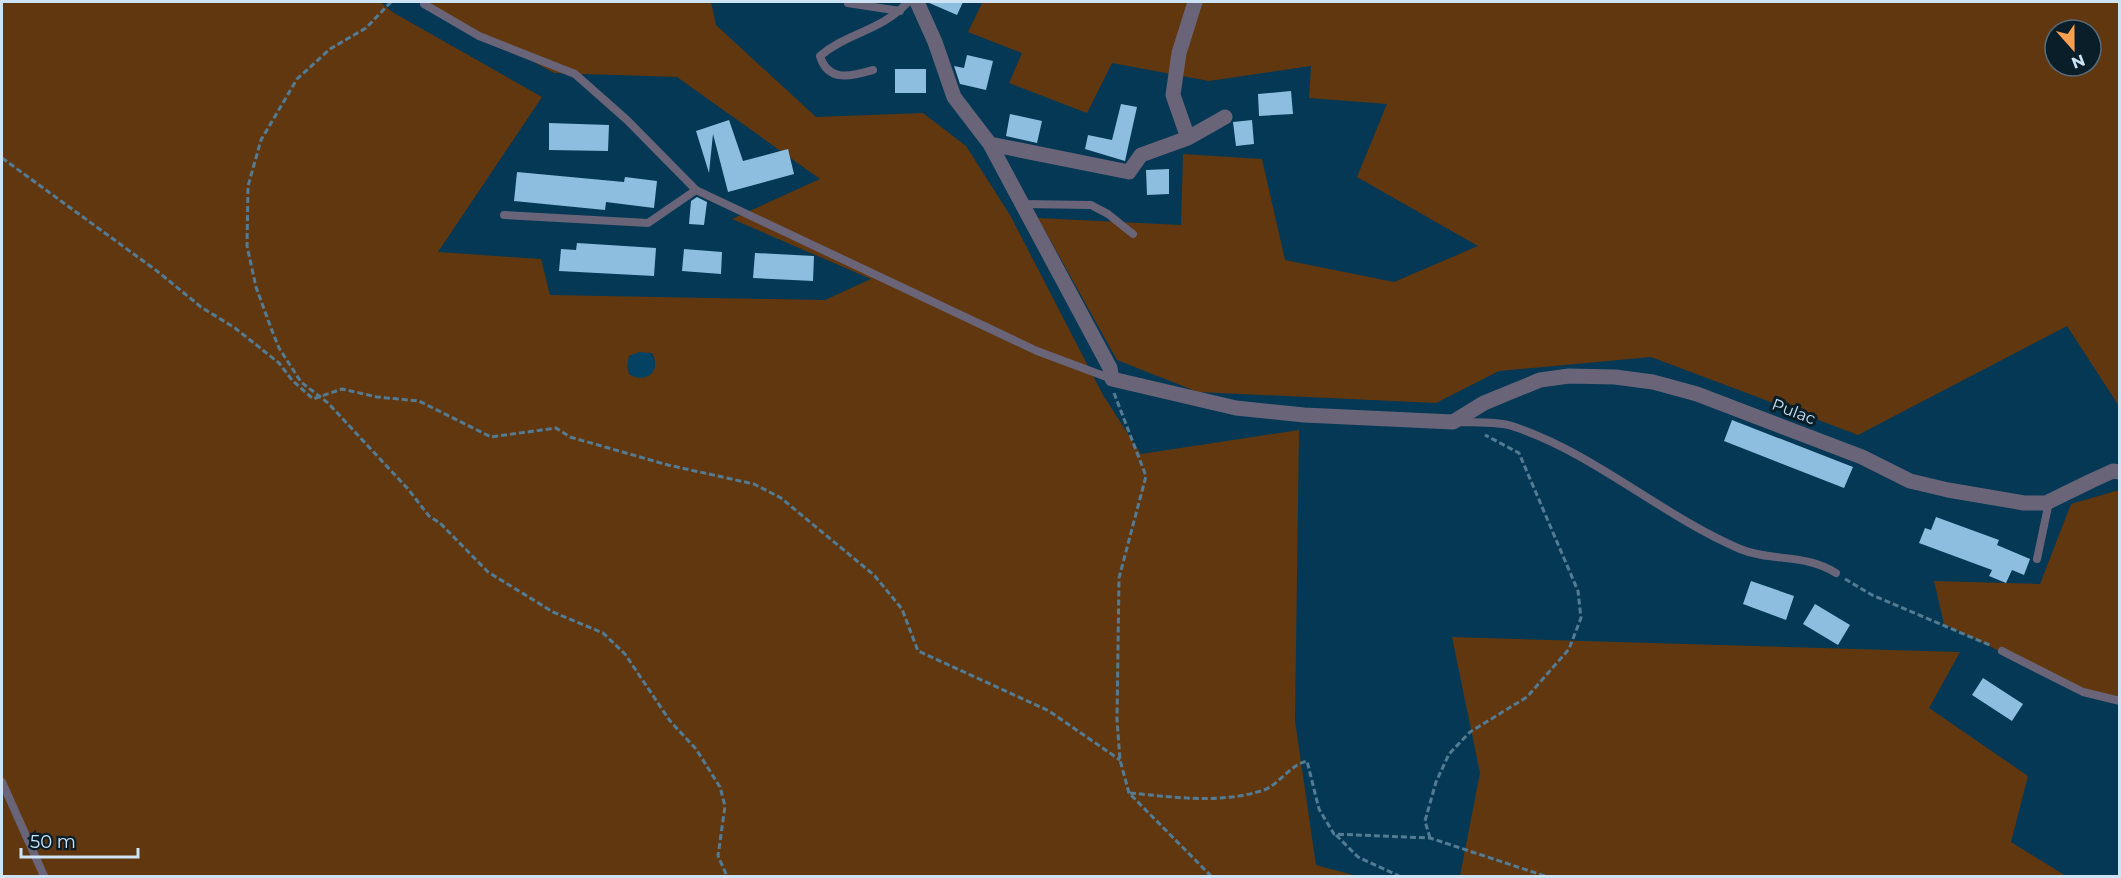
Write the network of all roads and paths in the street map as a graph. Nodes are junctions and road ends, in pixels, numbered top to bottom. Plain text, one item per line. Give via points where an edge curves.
1 (392, 2) edge
2 (421, 2) edge
3 (908, 2) edge
4 (916, 2) edge
5 (1195, 2) edge
6 (848, 3) dead end
7 (900, 11) junction
8 (873, 70) dead end
9 (1225, 117) dead end
10 (1188, 138) junction
11 (990, 144) junction
12 (2, 158) edge
13 (696, 190) junction
14 (1022, 204) junction
15 (504, 215) dead end
16 (1133, 234) dead end
17 (1112, 379) junction
18 (318, 397) junction
19 (1453, 422) junction
20 (1479, 433) dead end
21 (2120, 472) edge
22 (2049, 501) junction
23 (2037, 559) dead end
24 (1836, 573) joint
25 (2002, 651) joint
26 (2120, 701) edge
27 (1120, 760) junction
28 (2, 782) edge
29 (1129, 793) junction
30 (1334, 834) junction
31 (1430, 838) junction
32 (44, 876) edge
33 (727, 876) edge
34 (1211, 876) edge
35 (1399, 876) edge
36 (1545, 876) edge

1 - 18 path via 366,28 330,49 297,79 261,140 248,186 247,246 256,287 279,348 301,382
2 - 13 lane via 479,36 575,74
3 - 7 lane
4 - 11 street via 954,97
5 - 10 street via 1179,53 1173,95
6 - 7 lane
7 - 8 lane via 877,27 834,44 820,56 823,68 834,75 852,76
9 - 10 street
10 - 11 street via 1141,155 1129,172
11 - 14 street
12 - 18 path via 201,307 235,328 279,363 306,395
13 - 15 lane via 648,223
13 - 17 lane via 1037,351
14 - 16 lane via 1091,205
14 - 17 street via 1110,368
17 - 19 street via 1236,408
17 - 27 path via 1115,399 1136,443 1146,476 1119,578
18 - 27 path via 342,389 419,401 491,437 556,428 570,437 668,465 754,484 781,498 874,575 902,609 918,651 1049,711
18 - 33 path via 328,403 429,516 488,572 552,612 603,633 625,654 720,787 725,806 718,856
19 - 22 street, Pulac via 1484,403 1540,380 1569,376 1653,381 1762,418 1862,457 1910,481 2024,503
19 - 24 lane via 1513,426 1589,460 1672,515 1742,550 1821,563
20 - 31 path via 1519,453 1578,591 1581,618 1569,649 1527,697 1470,732 1449,754 1425,821
21 - 22 street, Pulac via 2112,471
22 - 23 lane
24 - 25 path via 1872,595
25 - 26 lane via 2084,692
27 - 29 path
28 - 32 lane
29 - 30 path via 1201,799 1263,791 1296,763 1307,761 1320,809
29 - 34 path
30 - 31 path
30 - 35 path via 1358,857
31 - 36 path

